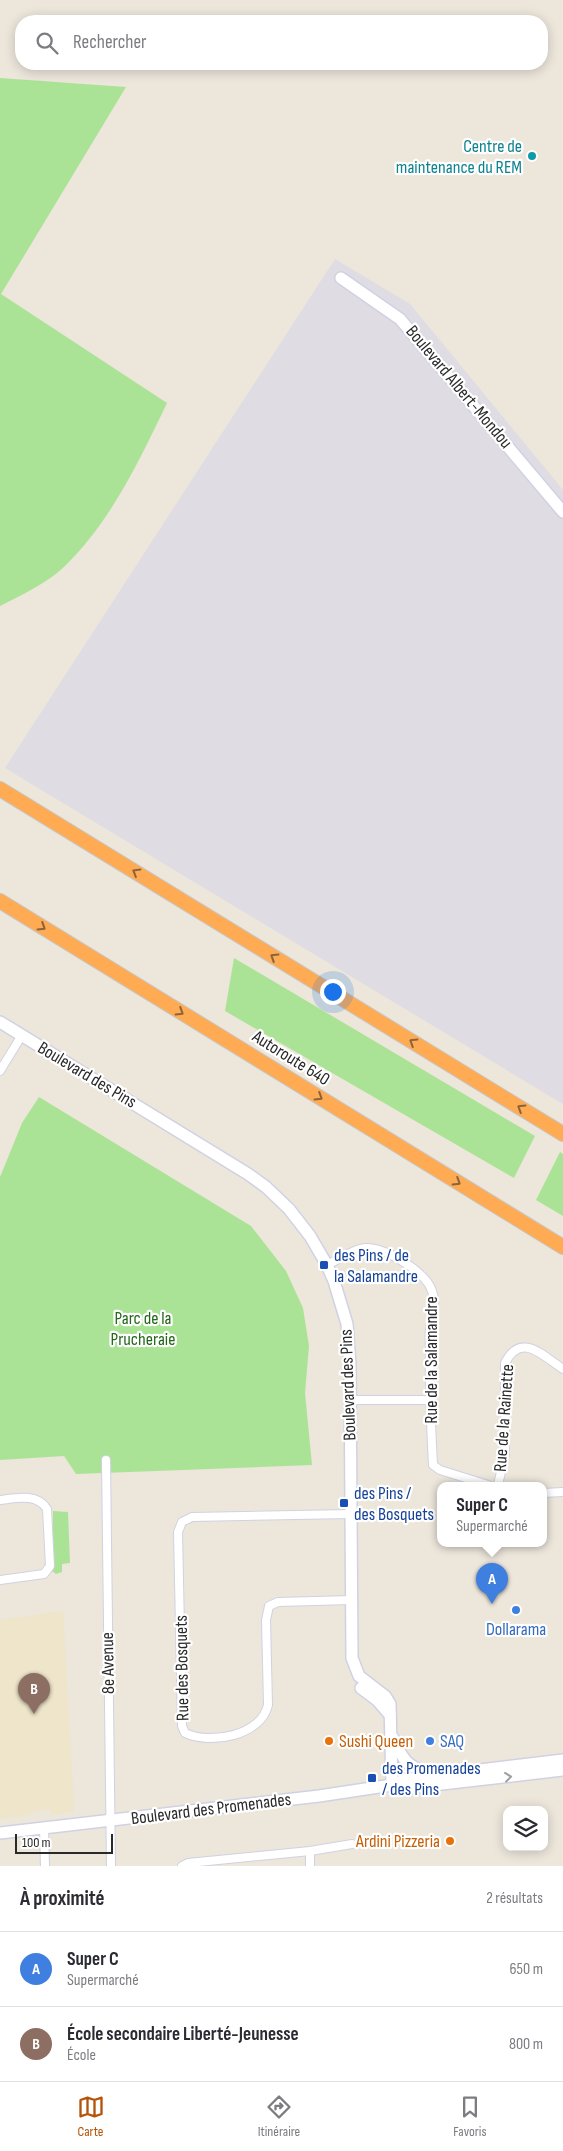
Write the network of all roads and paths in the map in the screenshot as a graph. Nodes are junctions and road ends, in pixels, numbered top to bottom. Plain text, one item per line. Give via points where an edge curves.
1 (341, 278) dead end
2 (563, 512) edge
3 (0, 788) edge
4 (0, 901) edge
5 (0, 1022) edge
6 (22, 1035) junction
7 (0, 1071) edge
8 (563, 1134) edge
9 (563, 1247) edge
10 (327, 1265) junction
11 (563, 1369) edge
12 (350, 1400) junction
13 (429, 1400) junction
14 (106, 1460) dead end
15 (478, 1482) edge
16 (499, 1482) edge
17 (563, 1492) edge
18 (547, 1493) edge
19 (0, 1500) edge
20 (350, 1514) junction
21 (0, 1580) edge
22 (352, 1600) junction
23 (390, 1732) junction
24 (563, 1760) edge
25 (563, 1770) edge
26 (435, 1775) junction
27 (392, 1785) junction
28 (110, 1820) junction
29 (44, 1828) junction
30 (0, 1833) edge
31 (352, 1844) dead end
32 (310, 1851) junction
33 (45, 1866) edge
34 (112, 1866) edge
35 (182, 1866) edge
36 (310, 1866) edge

1 - 2 street, Boulevard Albert-Mondou via 400,318
8 -> 3 highway
4 -> 9 highway, Autoroute 640
5 - 6 street, Boulevard des Pins
6 - 7 street
6 - 10 street, Boulevard des Pins via 266,1187 289,1209
10 - 12 street, Boulevard des Pins via 347,1324
10 - 13 street, Rue de la Salamandre via 364,1248 380,1249 393,1255 430,1285 435,1305 430,1330
11 - 16 street, Rue de la Rainette via 529,1347 514,1349 508,1356 505,1362 505,1454
12 - 13 street
12 - 20 street, Boulevard des Pins
13 - 15 street, Rue de la Salamandre via 433,1465
14 - 28 street, 8e Avenue
17 - 18 street
19 - 21 street via 36,1498 43,1502 47,1509 50,1566 44,1574
20 - 22 street, Boulevard des Pins
20 - 22 street, Rue des Bosquets via 192,1517 182,1522 178,1532 182,1726 185,1734 194,1737 234,1736 246,1732 264,1715 268,1705 267,1611 273,1603
22 - 23 street, Boulevard des Pins via 349,1670 353,1679 390,1715
23 - 26 street via 400,1755 408,1764
23 - 27 street
24 - 26 street, Boulevard des Promenades
27 -> 25 street, Boulevard des Promenades via 407,1788
26 - 27 street, Boulevard des Promenades via 406,1778
27 - 28 street, Boulevard des Promenades
28 - 29 street, Boulevard des Promenades
28 - 34 street, 8e Avenue
29 - 30 street, Boulevard des Promenades
29 - 33 street
31 - 32 street
32 - 35 street
32 - 36 street

